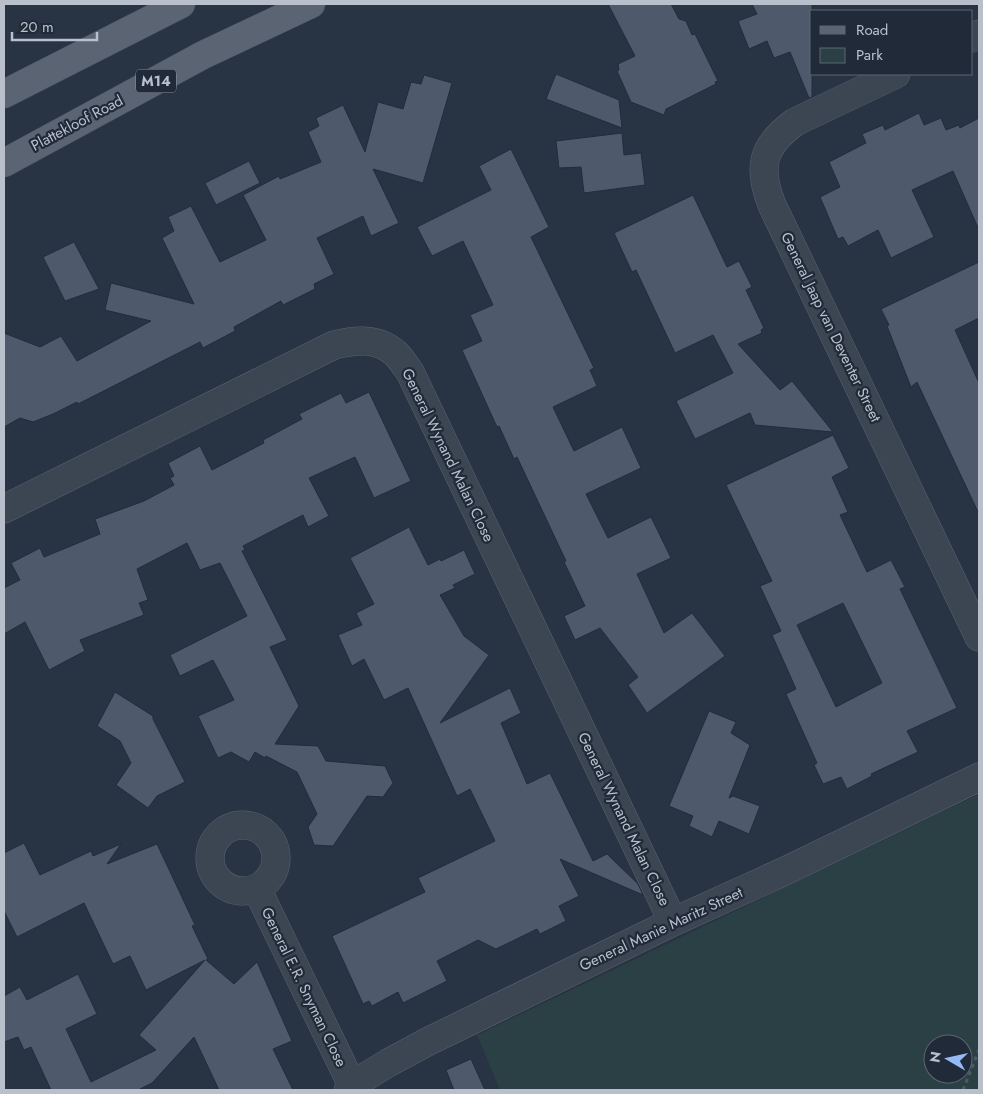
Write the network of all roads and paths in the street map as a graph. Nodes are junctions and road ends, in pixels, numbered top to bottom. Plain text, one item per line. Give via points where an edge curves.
1 (180, 4) edge
2 (311, 4) edge
3 (894, 75) edge
4 (4, 94) edge
5 (4, 163) edge
6 (4, 509) edge
7 (979, 637) edge
8 (979, 777) edge
9 (257, 889) dead end
10 (673, 922) junction
11 (979, 1050) edge
12 (350, 1088) edge
13 (963, 1090) edge

1 - 4 main road
2 - 5 main road, Plattekloof Road / M14 via 203,56
3 - 7 street, General Jaap van Deventer Street via 795,122 771,144 763,173 772,205
6 - 10 street, General Wynand Malan Close via 334,345 354,340 377,343 394,353 410,372
8 - 10 street, General Manie Maritz Street
9 - 12 street, General E.R. Snyman Close
10 - 12 street, General Manie Maritz Street via 429,1041
11 - 13 path

